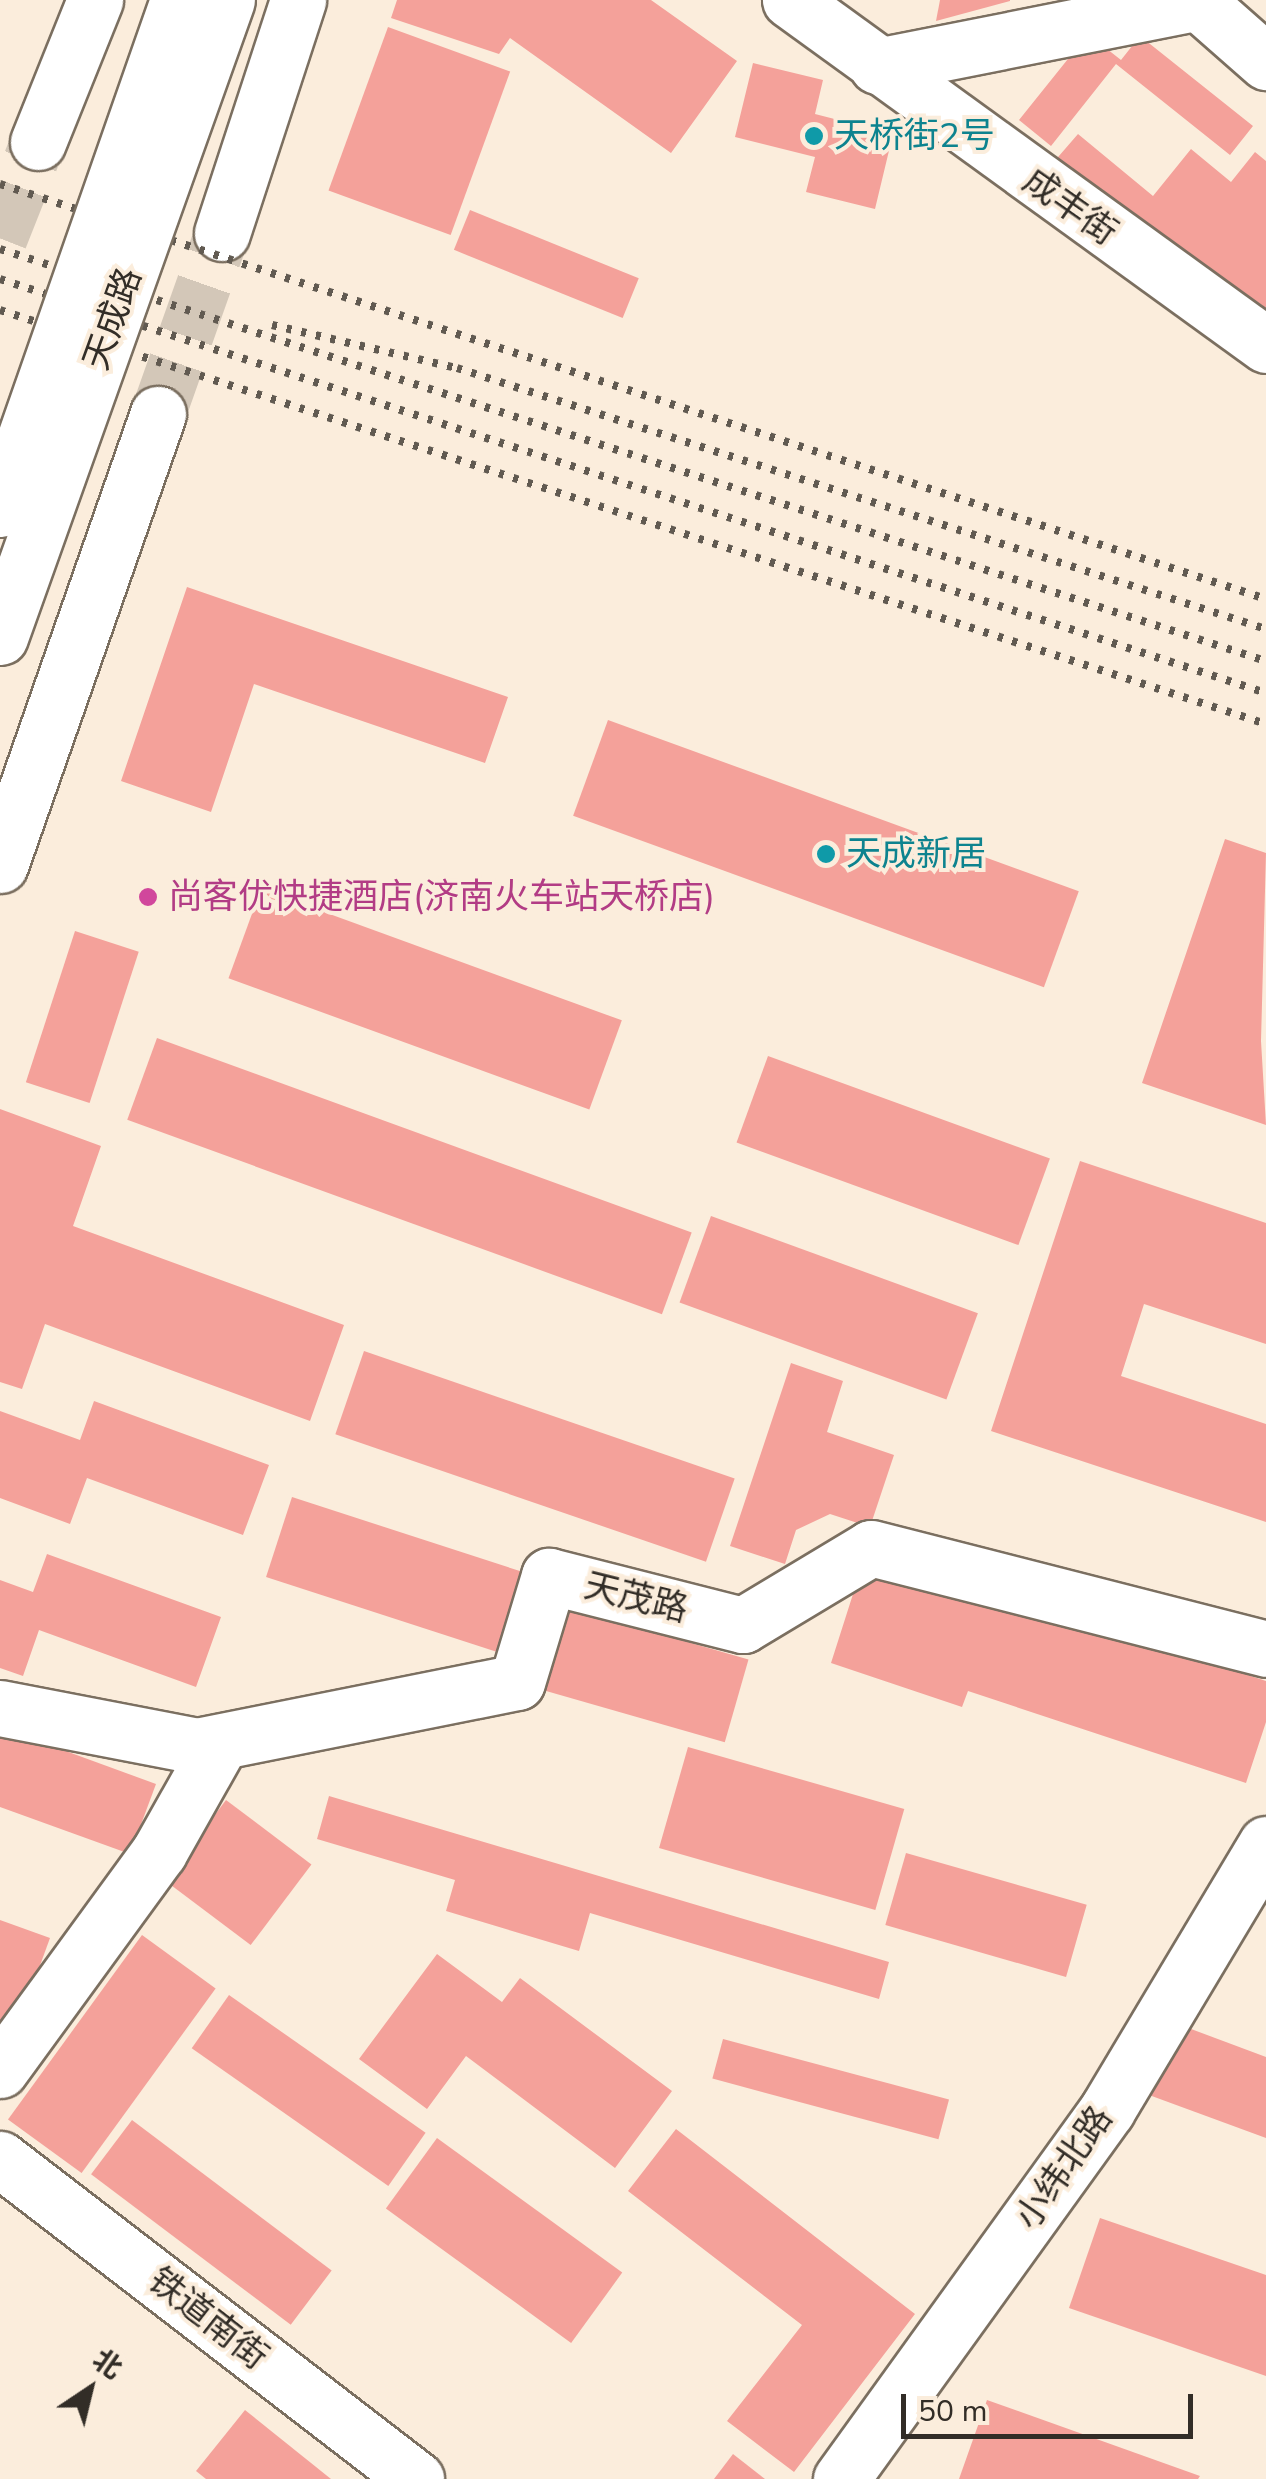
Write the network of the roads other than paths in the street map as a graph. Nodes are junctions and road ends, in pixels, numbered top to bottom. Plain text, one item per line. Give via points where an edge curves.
1 (94, 0) edge
2 (178, 0) edge
3 (227, 0) edge
4 (298, 0) edge
5 (790, 0) edge
6 (1177, 4) edge
7 (1266, 62) edge
8 (876, 66) junction
9 (38, 142) tunnel mouth
10 (222, 233) tunnel mouth
11 (1266, 346) edge
12 (158, 414) tunnel mouth
13 (0, 508) edge
14 (0, 638) edge
15 (0, 865) edge
16 (1266, 1649) edge
17 (0, 1708) edge
18 (221, 1742) junction
19 (1266, 1844) edge
20 (0, 2070) edge
21 (0, 2158) edge
22 (416, 2479) edge
23 (841, 2479) edge

1 - 9 main road
2 - 13 main road, 天成路, bridge
3 - 14 main road, 天成路, bridge
4 - 10 main road
5 - 8 main road, 成丰街
6 - 7 main road
6 - 8 main road
8 - 11 main road, 成丰街
12 - 15 main road
16 - 18 main road, 天茂路 via 871,1548 743,1625 549,1576 517,1682
17 - 18 main road, 天茂路 via 197,1746
18 - 20 main road via 159,1852
19 - 23 main road, 小纬北路 via 1107,2110
21 - 22 main road, 铁道南街

